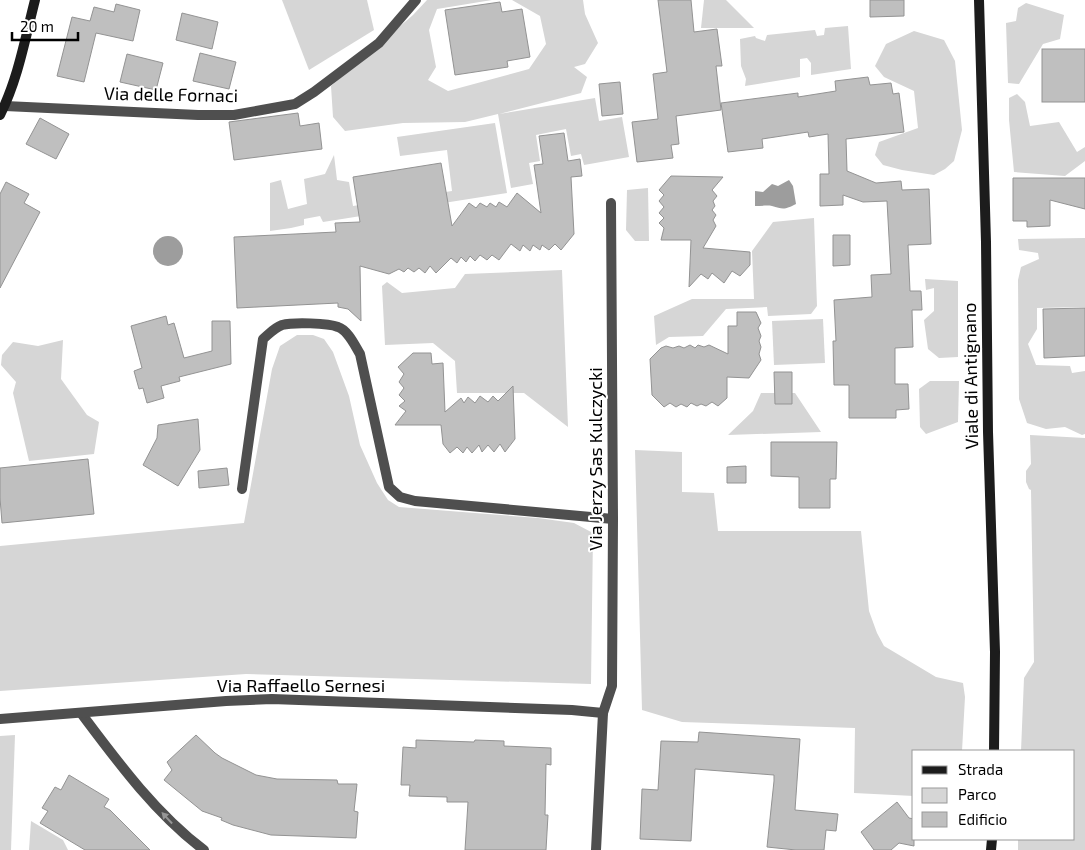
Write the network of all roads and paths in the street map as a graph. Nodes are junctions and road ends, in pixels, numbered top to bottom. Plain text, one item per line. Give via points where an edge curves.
1 (35, 0) edge
2 (416, 0) edge
3 (979, 0) edge
4 (2, 110) edge
5 (611, 203) dead end
6 (242, 489) dead end
7 (614, 519) junction
8 (80, 713) junction
9 (603, 713) junction
10 (0, 719) edge
11 (994, 750) edge
12 (204, 850) edge
13 (596, 850) edge

1 - 4 main road via 17,74
2 - 4 street, Via delle Fornaci via 379,43 295,104 234,115
3 - 11 main road, Viale di Antignano
5 - 7 street, Via Jerzy Sas Kulczycki
6 - 7 street via 263,340 283,325 311,323 339,327 351,338 360,354 389,488 400,497
7 - 9 street, Via Jerzy Sas Kulczycki via 612,686
8 - 9 street, Via Raffaello Sernesi via 226,701 312,699
8 - 10 street, Via Raffaello Sernesi
12 -> 8 street via 170,822
9 - 13 street, Via Jerzy Sas Kulczycki

